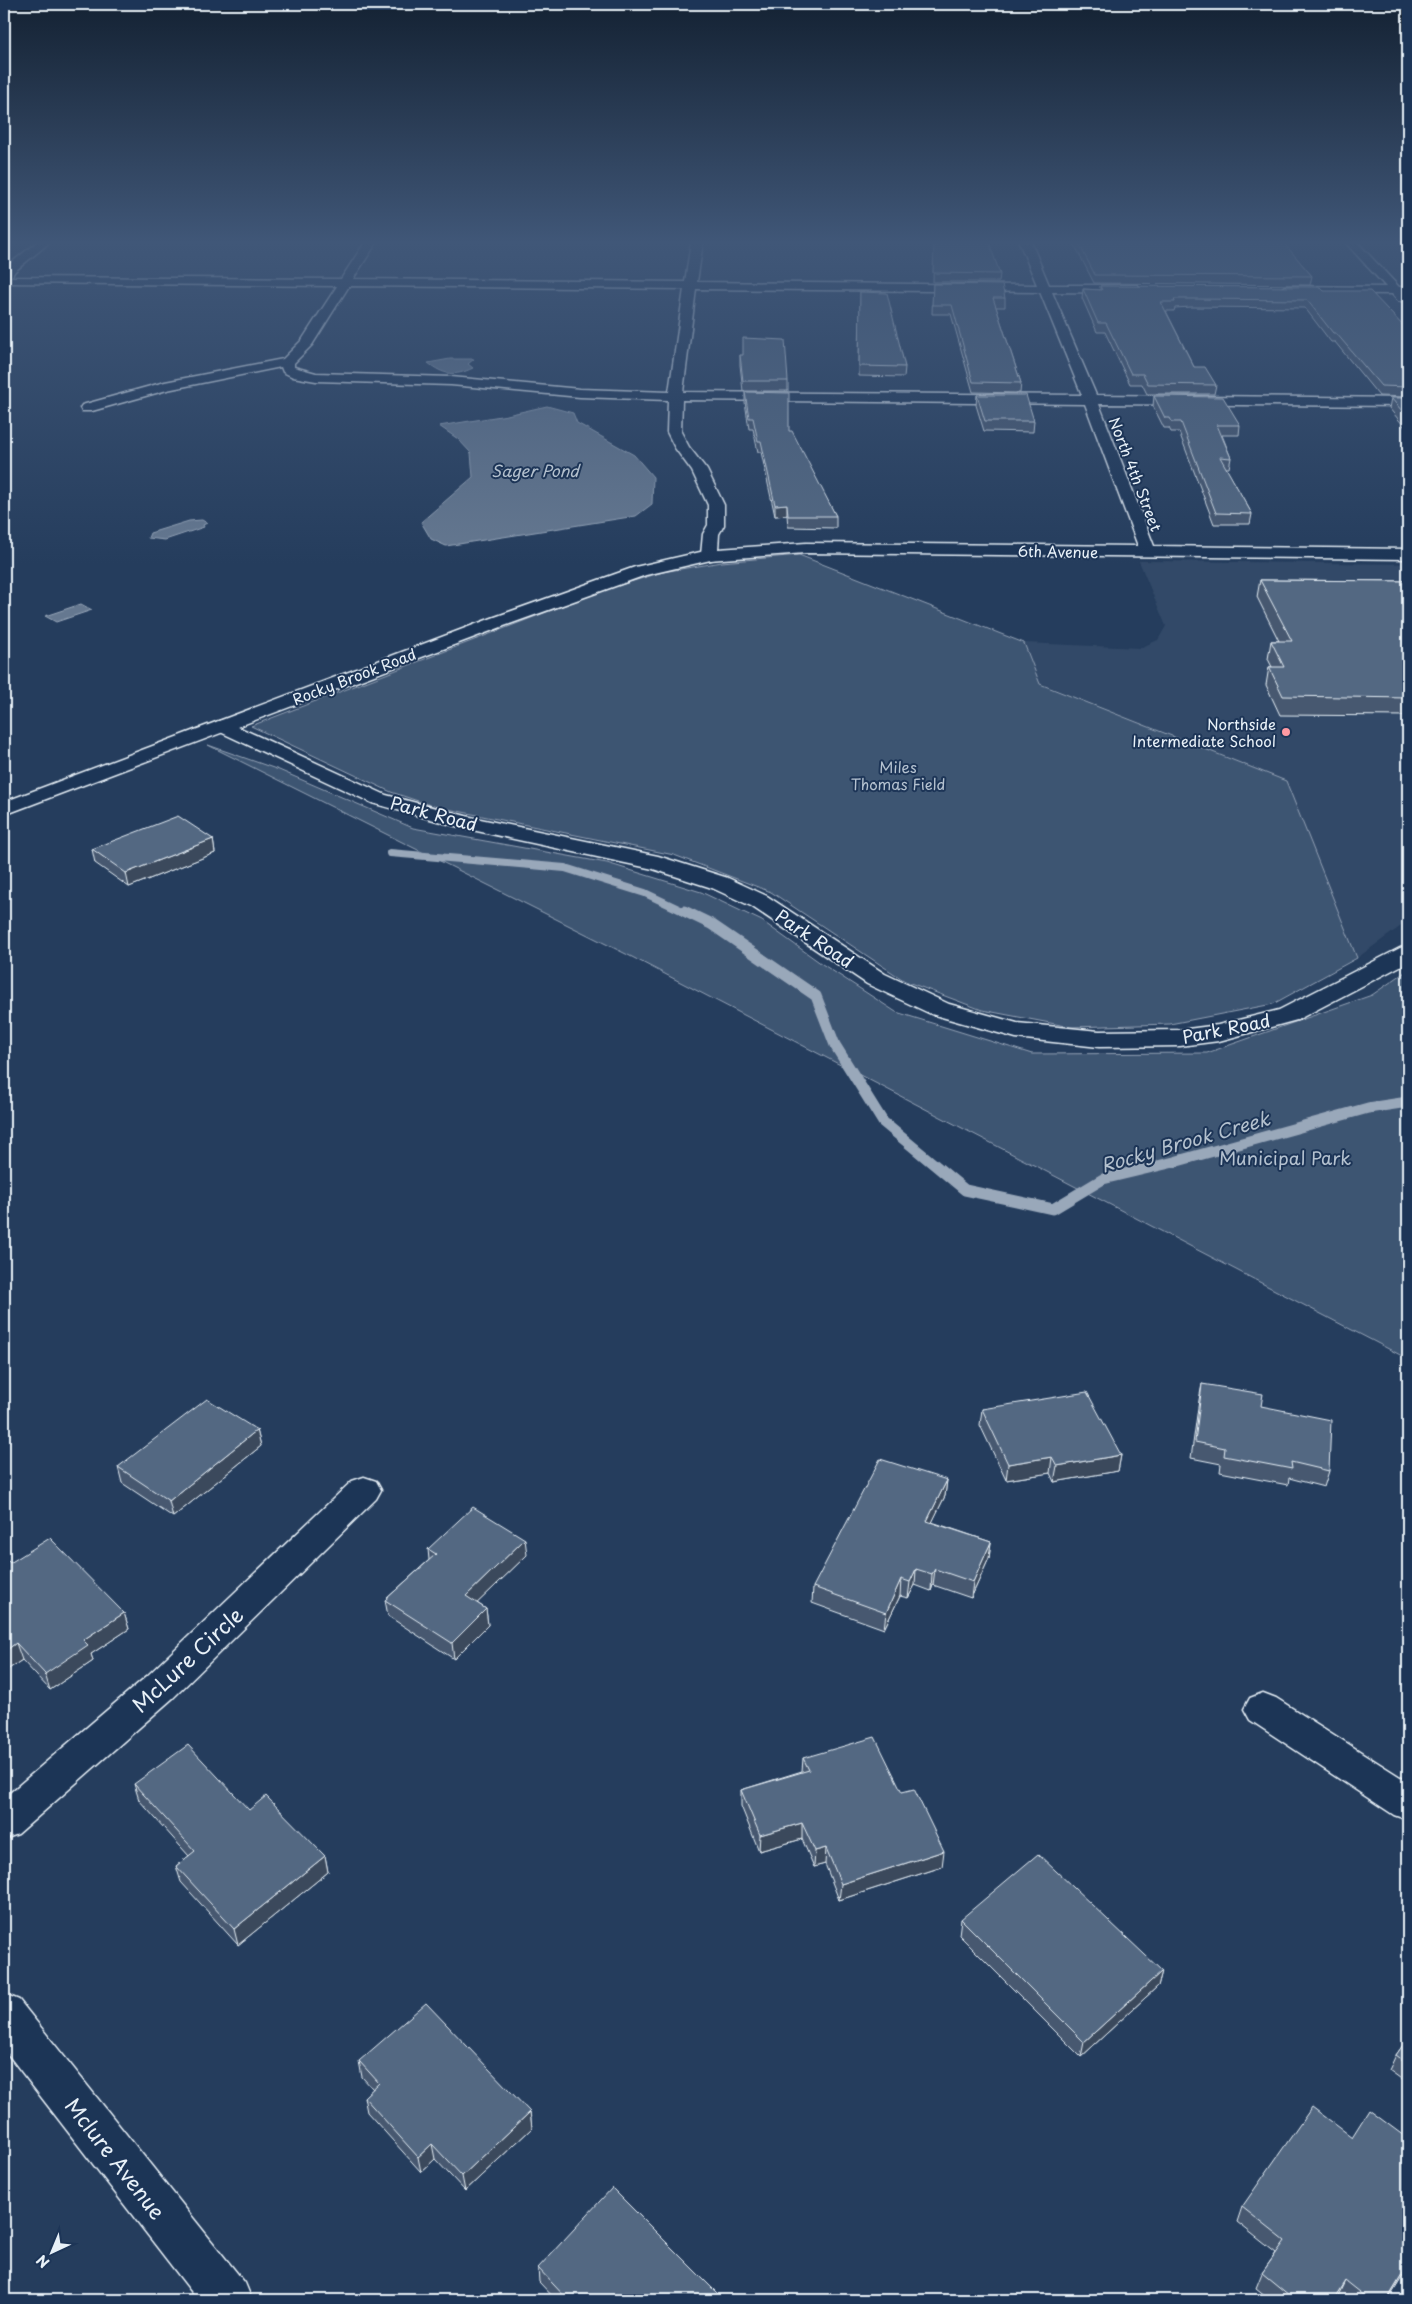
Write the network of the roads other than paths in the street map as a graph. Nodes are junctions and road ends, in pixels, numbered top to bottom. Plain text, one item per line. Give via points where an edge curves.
1 (299, 350) edge
2 (681, 350) edge
3 (1070, 350) edge
4 (287, 362) junction
5 (675, 396) junction
6 (1090, 398) junction
7 (1408, 402) edge
8 (87, 408) dead end
9 (1148, 552) junction
10 (1408, 554) edge
11 (709, 555) junction
12 (223, 726) junction
13 (4, 809) edge
14 (1408, 953) edge
15 (364, 1490) dead end
16 (1263, 1709) dead end
17 (1408, 1803) edge
18 (4, 1822) edge
19 (4, 2015) edge
20 (228, 2300) edge

1 - 4 street
2 - 5 street
3 - 6 street, North 4th Street
4 - 5 street via 288,369 316,377 451,381 580,393
4 - 8 street via 165,386
5 - 6 street
5 - 11 street via 674,432 699,470 716,506 716,525 711,534
6 - 7 street
6 - 9 street, North 4th Street
9 - 10 street, 6th Avenue
9 - 11 street, 6th Avenue via 806,548
11 - 12 street, Rocky Brook Road via 641,572 507,619
12 - 13 street, Rocky Brook Road
12 - 14 street, Park Road via 379,799 463,822 658,863 720,884 759,901 876,979 940,1009 1016,1030 1099,1040 1180,1038 1219,1033 1288,1015
15 - 18 street, McLure Circle via 160,1687
16 - 17 street
19 - 20 street, Mclure Avenue

